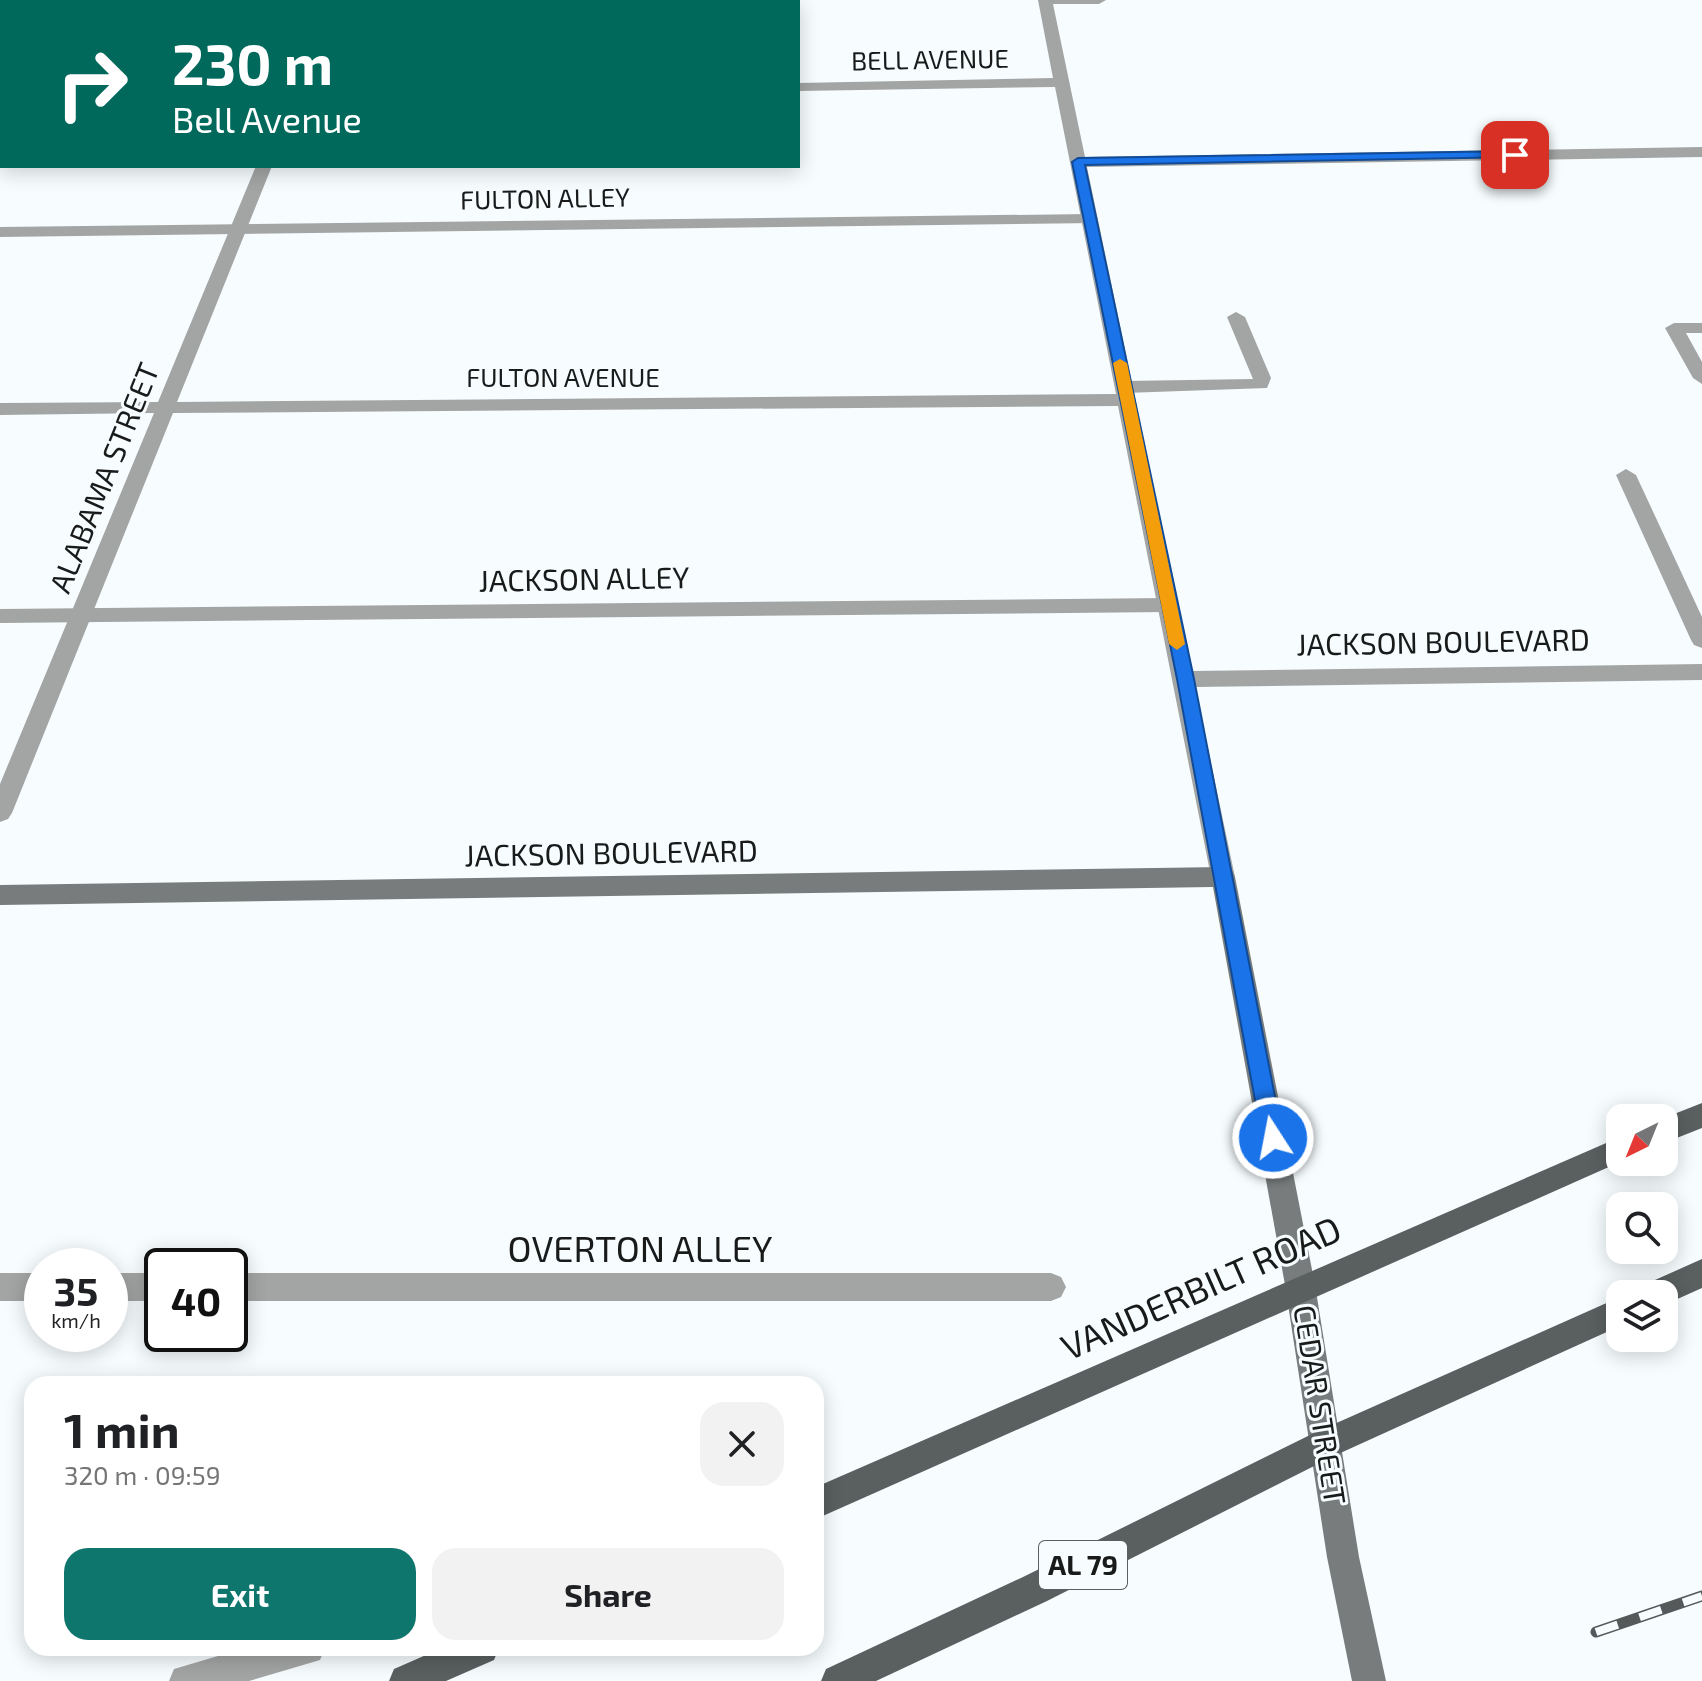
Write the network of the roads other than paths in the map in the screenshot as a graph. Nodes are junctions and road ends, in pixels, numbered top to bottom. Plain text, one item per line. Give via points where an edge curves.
1 (1045, 0) edge
2 (1099, 0) edge
3 (1062, 82) junction
4 (800, 87) edge
5 (1702, 152) edge
6 (1078, 162) junction
7 (263, 168) edge
8 (1090, 219) junction
9 (240, 229) junction
10 (0, 232) edge
11 (1236, 317) dead end
12 (1702, 328) edge
13 (1702, 378) edge
14 (1126, 394) junction
15 (165, 407) junction
16 (0, 409) edge
17 (1626, 475) dead end
18 (1168, 605) junction
19 (83, 614) junction
20 (0, 616) edge
21 (1702, 640) edge
22 (1702, 672) edge
23 (1185, 679) junction
24 (0, 813) edge
25 (1223, 877) junction
26 (0, 895) edge
27 (1702, 1115) edge
28 (1678, 1125) edge
29 (1606, 1155) edge
30 (1702, 1273) edge
31 (1678, 1284) edge
32 (1300, 1285) junction
33 (0, 1287) edge
34 (24, 1287) edge
35 (248, 1287) edge
36 (1051, 1287) dead end
37 (1606, 1317) edge
38 (1325, 1444) junction
39 (824, 1500) edge
40 (278, 1656) edge
41 (464, 1656) edge
42 (186, 1681) edge
43 (406, 1681) edge
44 (838, 1681) edge
45 (1369, 1681) edge

1 - 2 street
1 - 3 street, CEDAR STREET
3 - 4 street, BELL AVENUE
3 - 6 street, CEDAR STREET
5 - 6 street
6 - 8 street, CEDAR STREET
7 - 9 street, ALABAMA STREET
8 - 9 street, FULTON ALLEY
8 - 14 street, CEDAR STREET
9 - 10 street, FULTON ALLEY
9 - 15 street, ALABAMA STREET
11 - 14 street, FULTON AVENUE via 1260,384
12 - 13 street via 1674,328
14 - 15 street, FULTON AVENUE
14 - 18 street, CEDAR STREET
15 - 16 street, FULTON AVENUE
15 - 19 street, ALABAMA STREET
17 - 21 street
18 - 19 street, JACKSON ALLEY
18 - 23 street, CEDAR STREET
19 - 20 street, JACKSON ALLEY
19 - 24 street, ALABAMA STREET
22 - 23 street, JACKSON BOULEVARD
23 - 25 street, CEDAR STREET
25 - 26 street, JACKSON BOULEVARD
25 - 32 street, CEDAR STREET
27 - 28 main road
29 - 32 main road, VANDERBILT ROAD
30 - 31 main road
32 - 38 street, CEDAR STREET
32 - 39 main road, VANDERBILT ROAD
33 - 34 street
35 - 36 street, OVERTON ALLEY
37 - 38 main road, AL 79
38 - 44 main road, AL 79
38 - 45 street, CEDAR STREET
40 - 42 street
41 - 43 main road

